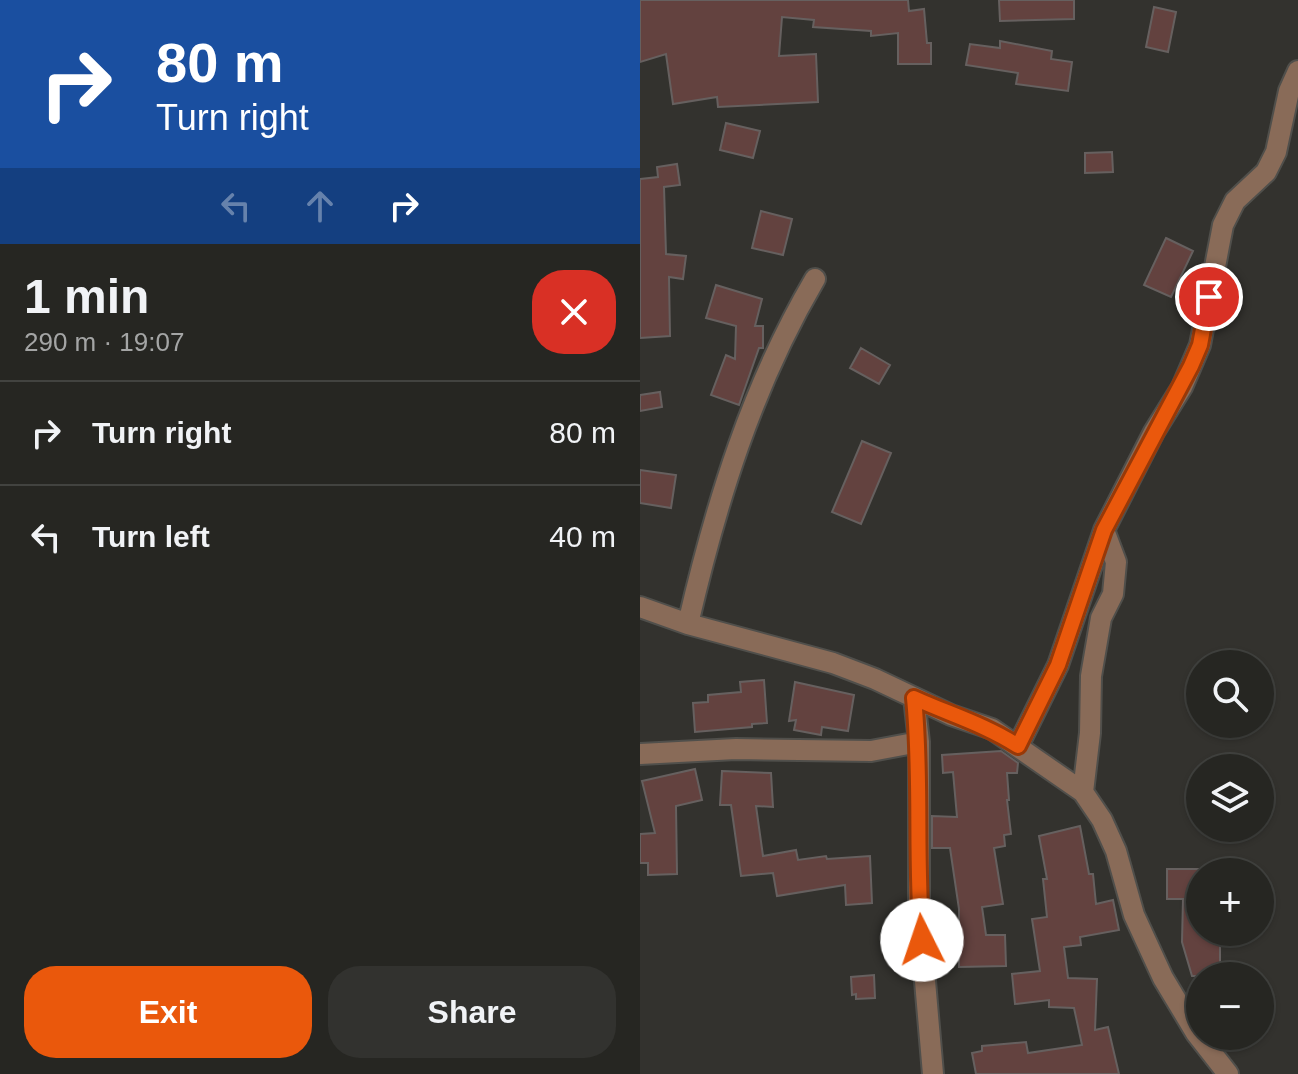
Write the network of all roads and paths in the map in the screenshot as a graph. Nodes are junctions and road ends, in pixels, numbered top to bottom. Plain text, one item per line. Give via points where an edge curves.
1 (1298, 71) edge
2 (815, 279) dead end
3 (1104, 530) junction
4 (640, 607) edge
5 (688, 624) junction
6 (914, 698) junction
7 (919, 742) junction
8 (1018, 746) junction
9 (640, 754) edge
10 (1083, 792) junction
11 (933, 1074) edge
12 (1228, 1074) edge

1 - 3 street via 1276,152 1266,172 1235,201 1223,225 1200,345
2 - 5 street via 764,377 733,457
3 - 8 street via 1058,665
3 - 10 street via 1116,562 1091,676
4 - 5 street
5 - 6 street via 833,663
6 - 7 street
6 - 8 street via 992,729
7 - 9 street via 871,751
7 - 11 street via 919,911
8 - 10 street
10 - 12 street via 1116,851 1134,915 1163,978

